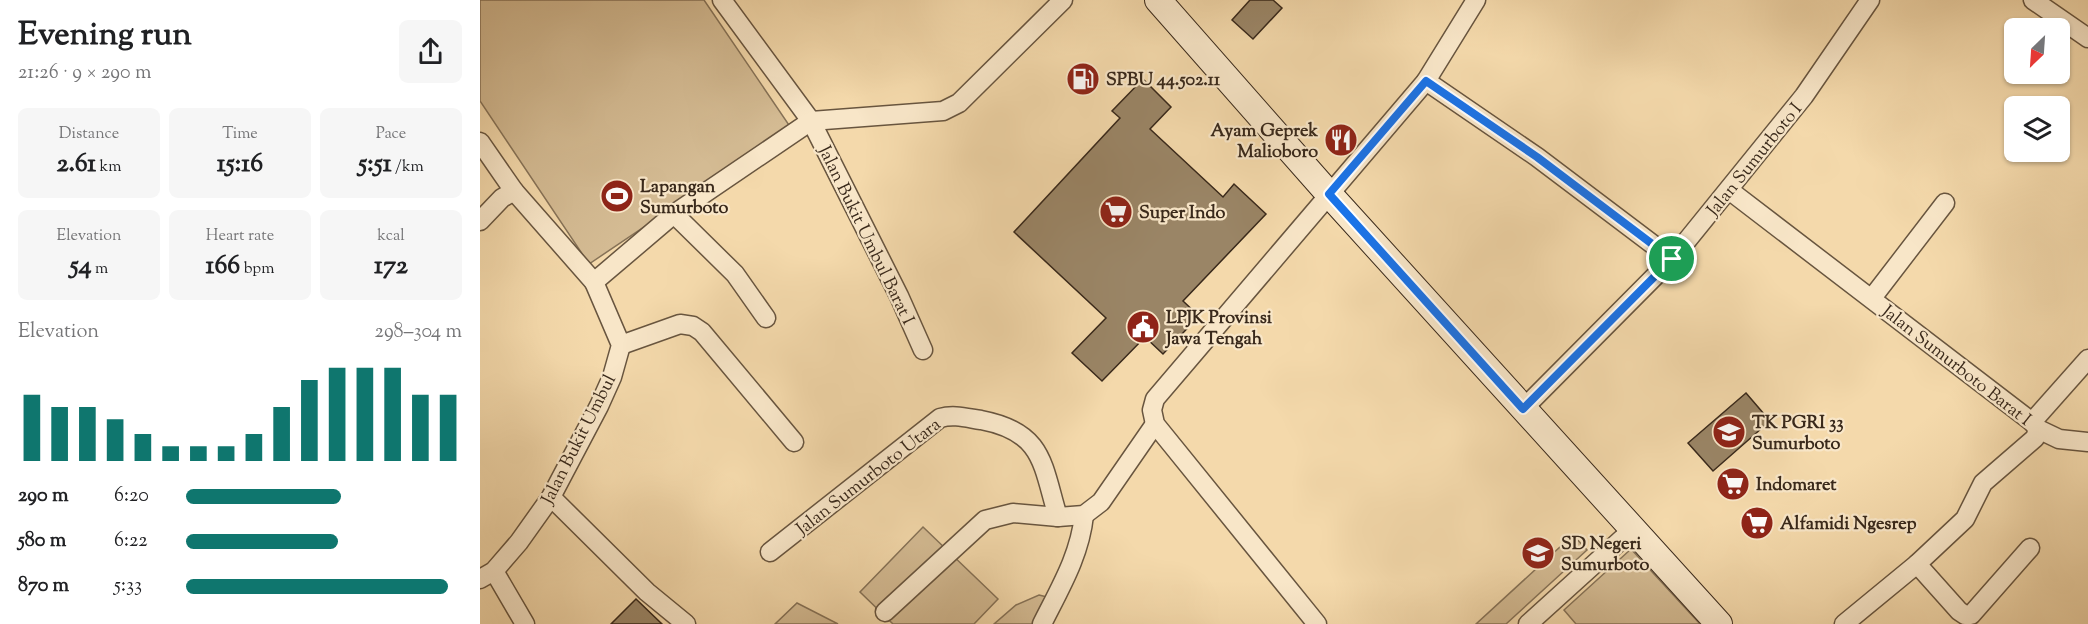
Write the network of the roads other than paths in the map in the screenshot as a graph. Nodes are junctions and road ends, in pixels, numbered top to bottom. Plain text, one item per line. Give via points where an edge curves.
1 (722, 0) edge
2 (1063, 0) edge
3 (1158, 0) edge
4 (1476, 0) edge
5 (1870, 0) edge
6 (2033, 0) edge
7 (2088, 38) edge
8 (1426, 81) junction
9 (811, 121) junction
10 (480, 142) edge
11 (1729, 190) junction
12 (514, 191) junction
13 (1329, 194) junction
14 (1945, 203) dead end
15 (674, 214) junction
16 (480, 221) edge
17 (1672, 259) junction
18 (594, 282) junction
19 (1872, 298) junction
20 (766, 318) dead end
21 (621, 345) junction
22 (923, 350) dead end
23 (2088, 359) edge
24 (1523, 409) junction
25 (1155, 424) junction
26 (2035, 425) junction
27 (794, 442) dead end
28 (2088, 442) edge
29 (551, 497) junction
30 (1084, 514) junction
31 (1058, 517) junction
32 (1632, 529) junction
33 (2030, 548) dead end
34 (770, 552) dead end
35 (1917, 564) junction
36 (487, 575) edge
37 (885, 612) dead end
38 (525, 624) edge
39 (686, 624) edge
40 (1042, 624) edge
41 (1317, 624) edge
42 (1528, 624) edge
43 (1719, 624) edge
44 (1844, 624) edge

1 - 9 street, Jalan Bukit Umbul Barat I
2 - 9 street via 959,103 942,111
3 - 13 main road
4 - 8 street
5 - 11 street, Jalan Sumurboto I via 1804,96
6 - 7 street
8 - 13 street
8 - 17 street via 1537,157
9 - 15 street
9 - 22 street, Jalan Bukit Umbul Barat I
10 - 12 street
11 - 17 street, Jalan Sumurboto I
11 - 19 street, Jalan Sumurboto Barat I
12 - 16 street
12 - 18 street
13 - 24 main road
13 - 25 street via 1155,399
14 - 19 street
15 - 18 street
15 - 20 street via 735,274
17 - 24 street, Jalan Sumurboto I
18 - 21 street
19 - 26 street, Jalan Sumurboto Barat I
21 - 27 street via 680,324 695,327
21 - 29 street, Jalan Bukit Umbul via 600,406
23 - 26 street
24 - 32 main road
25 - 30 street via 1101,502
25 - 41 street
26 - 28 street via 2059,439
26 - 35 street, Jalan Sumurboto Barat I via 2035,438 1981,486 1965,519
29 - 36 street, Jalan Bukit Umbul via 519,542
29 - 39 street via 646,592
30 - 31 street
30 - 40 street via 1076,556
31 - 34 street, Jalan Sumurboto Utara via 1034,446 1005,425 951,415 940,418
31 - 37 street via 1013,513 985,520
32 - 42 street
32 - 43 main road
33 - 35 street via 1971,615 1959,611
35 - 44 street, Jalan Sumurboto Barat I
36 - 38 street

